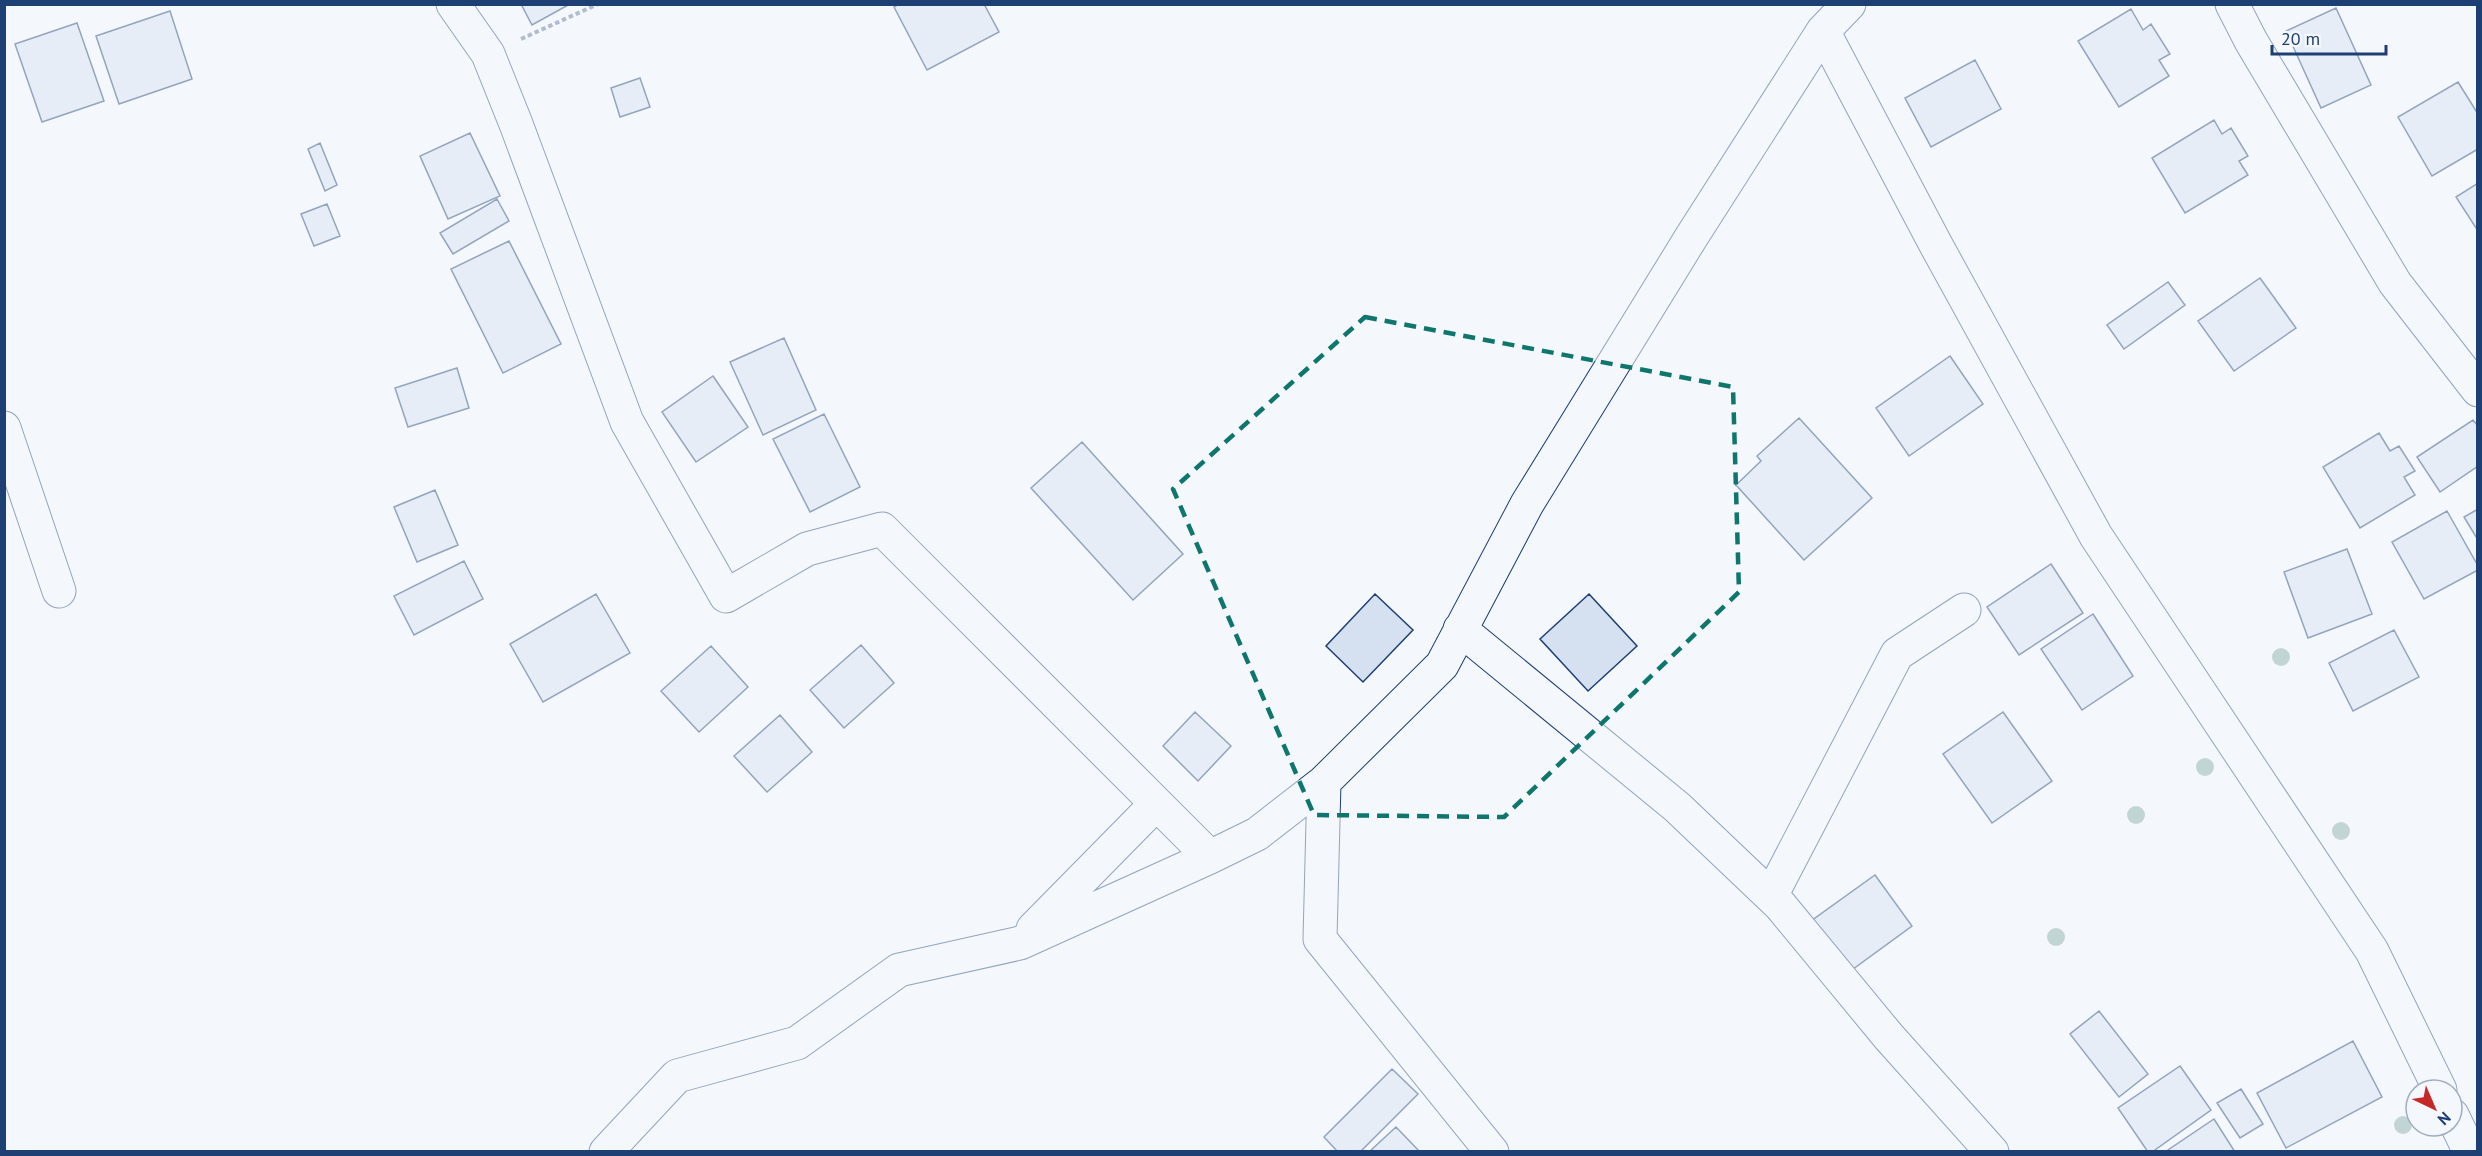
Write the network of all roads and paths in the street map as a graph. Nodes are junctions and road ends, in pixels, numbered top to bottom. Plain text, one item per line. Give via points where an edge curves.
1 (453, 4) edge
2 (598, 4) edge
3 (1849, 4) edge
4 (2232, 4) edge
5 (1823, 31) junction
6 (488, 54) junction
7 (2478, 390) edge
8 (4, 428) edge
9 (59, 591) dead end
10 (1964, 610) dead end
11 (1460, 629) junction
12 (1324, 782) junction
13 (1156, 804) junction
14 (1210, 857) junction
15 (1771, 896) junction
16 (1020, 943) junction
17 (2434, 1078) edge
18 (2463, 1138) edge
19 (606, 1152) edge
20 (1492, 1152) edge
21 (1992, 1152) edge
22 (2470, 1152) edge

1 - 6 street
2 - 6 path
3 - 5 street
4 - 7 street via 2395,283
5 - 11 street via 1527,504
5 - 17 street via 2097,536 2372,951
6 - 13 street via 627,422 726,596 807,549 882,530
8 - 9 street
10 - 15 street via 1897,654
11 - 12 street via 1442,665
11 - 15 street via 1677,807
12 - 14 street via 1257,834
12 - 20 street via 1320,939
13 - 14 street
13 - 16 street
14 - 16 street
15 - 21 street
16 - 19 street via 899,970 797,1043 677,1076
18 - 22 street

